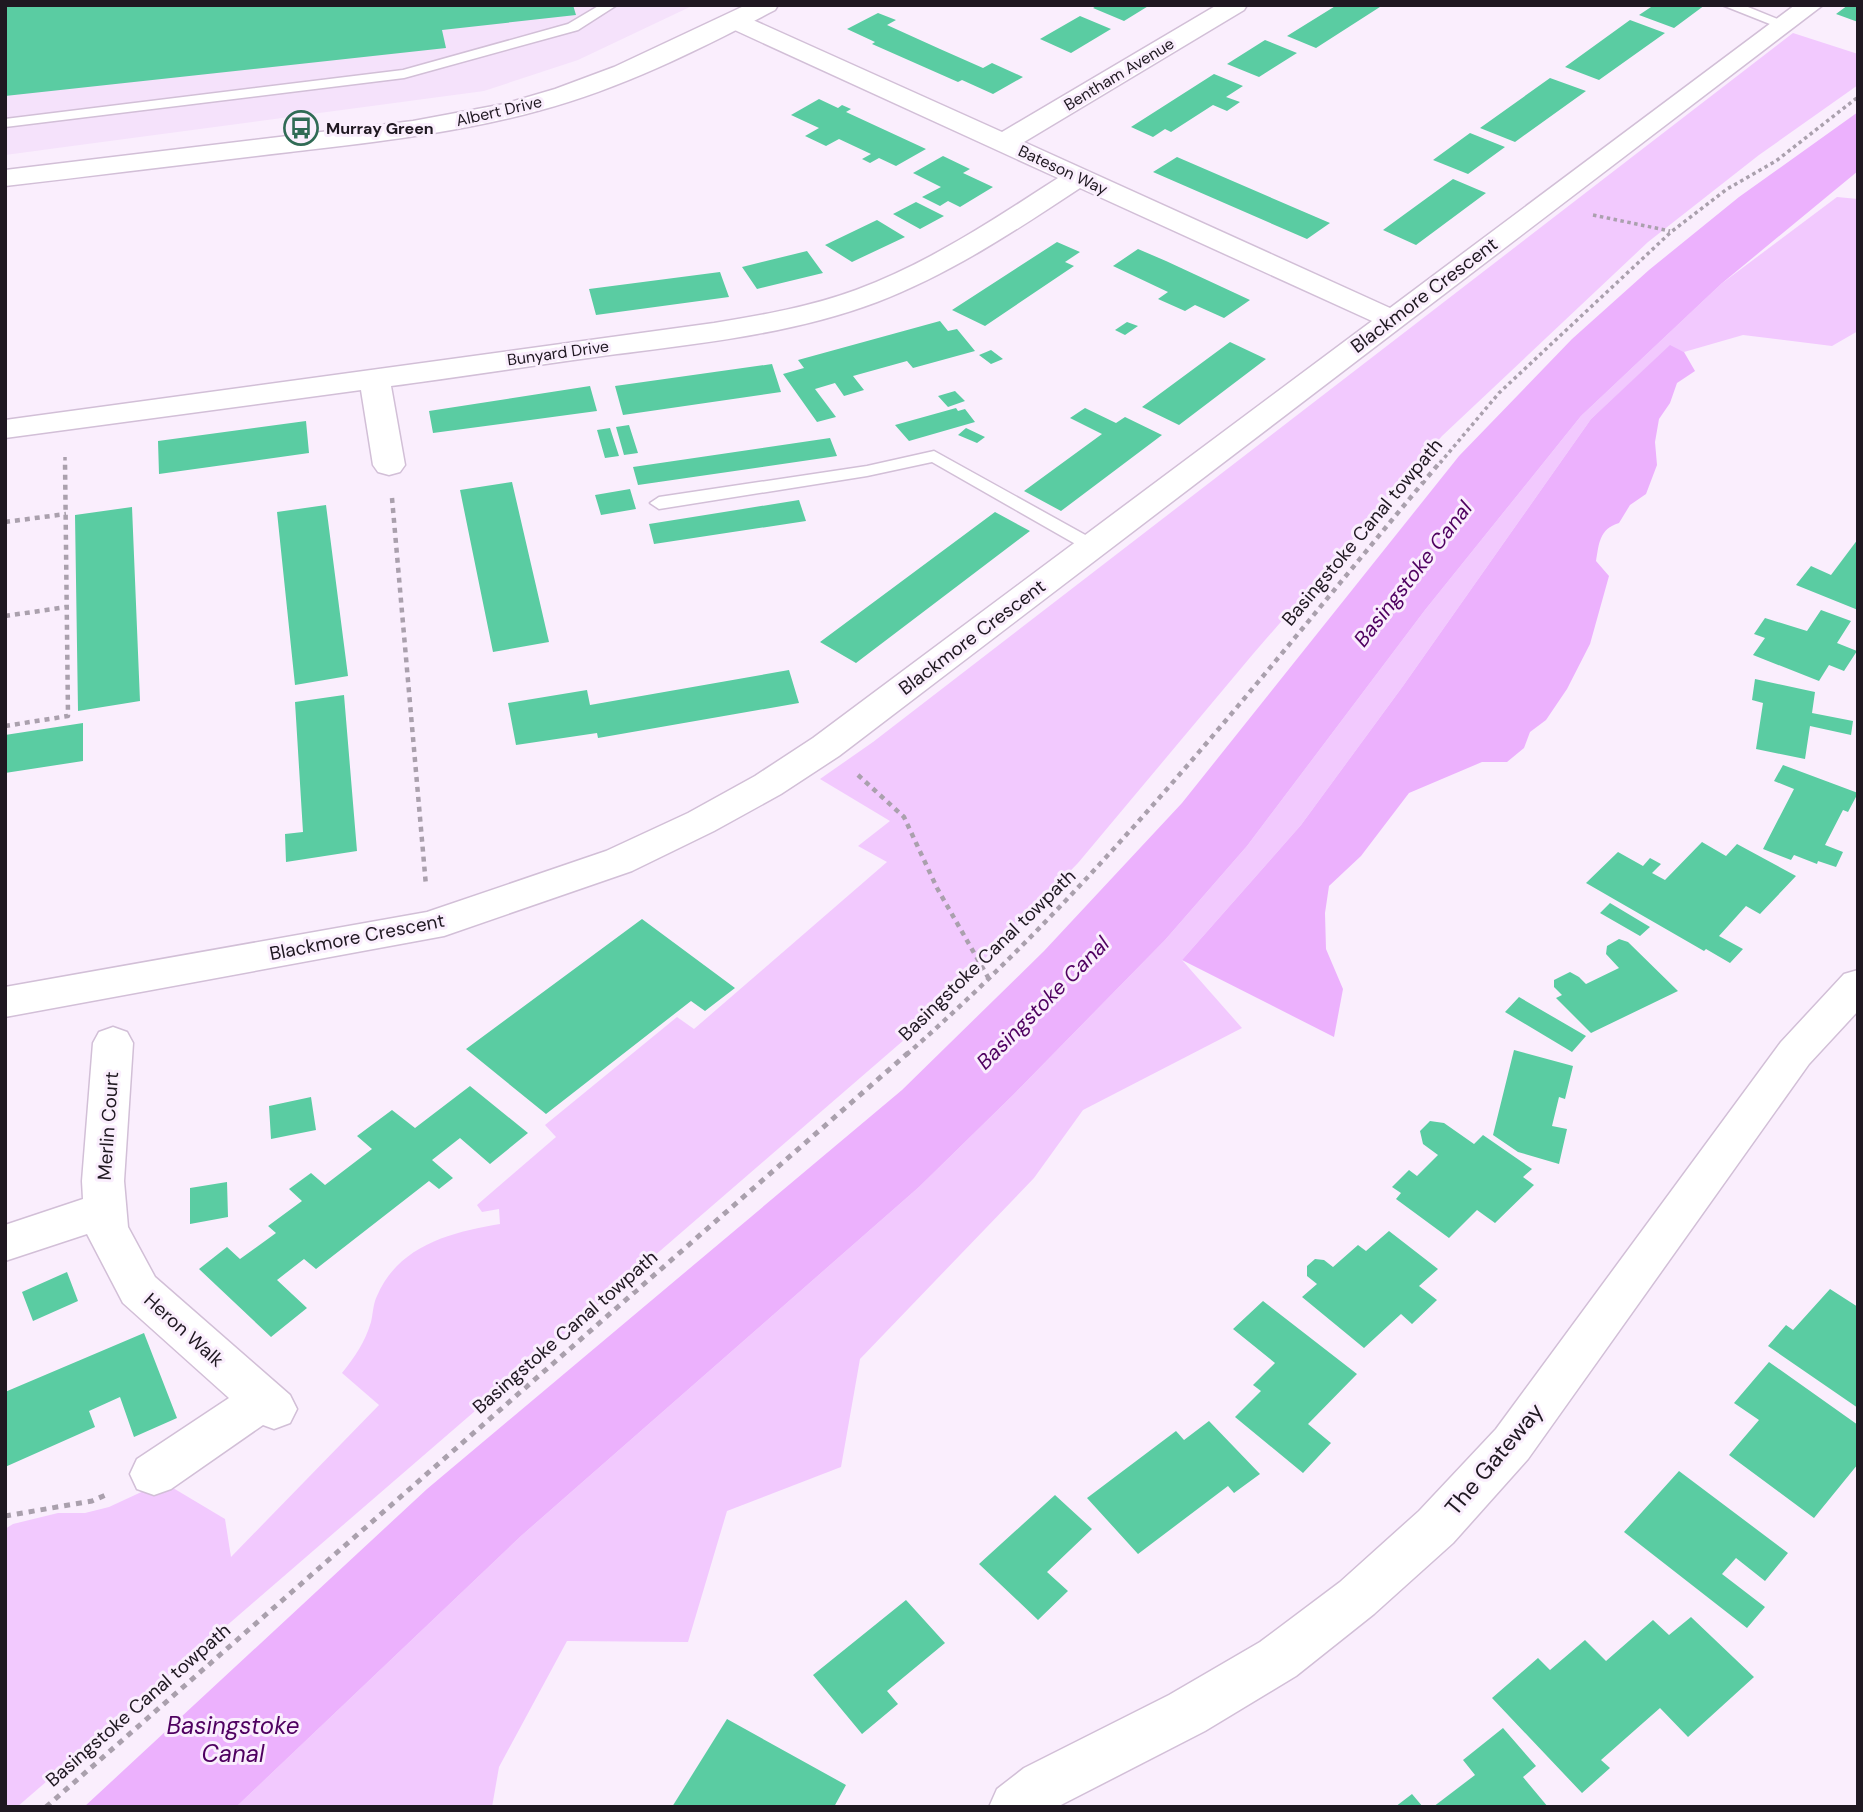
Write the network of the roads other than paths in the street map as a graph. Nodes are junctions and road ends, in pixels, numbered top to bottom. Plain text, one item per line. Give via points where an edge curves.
1 (610, 5) edge
2 (766, 5) edge
3 (1235, 5) edge
4 (1729, 5) edge
5 (1811, 5) edge
6 (735, 21) junction
7 (1785, 25) junction
8 (5, 123) edge
9 (1003, 143) junction
10 (1079, 177) junction
11 (5, 178) edge
12 (1391, 319) junction
13 (375, 380) junction
14 (5, 429) edge
15 (389, 465) road end
16 (659, 503) dead end
17 (1092, 546) junction
18 (1858, 985) edge
19 (5, 1002) edge
20 (113, 1043) dead end
21 (105, 1210) junction
22 (5, 1243) edge
23 (154, 1474) road end
24 (1014, 1807) edge

1 - 8 lane via 573,27 404,74
2 - 6 street, Albert Drive
3 - 9 street, Bentham Avenue
4 - 7 lane
5 - 7 street, Blackmore Crescent
6 - 9 street, Bateson Way
6 - 11 street, Albert Drive via 591,86 471,119
7 - 12 street, Blackmore Crescent
9 - 10 street, Bateson Way
10 - 12 street, Bateson Way
10 - 13 street, Bunyard Drive via 954,257 828,308 760,324
12 - 17 street, Blackmore Crescent
13 - 14 street, Bunyard Drive
13 - 15 street
16 - 17 lane via 867,471 933,456
17 - 19 street, Blackmore Crescent via 826,747 712,816 620,861 430,926
18 - 24 street, The Gateway via 1795,1053 1513,1444 1436,1527 1357,1598 1278,1659 1187,1713 1042,1786
20 - 21 street, Merlin Court
21 - 22 street
21 - 23 street, Heron Walk via 106,1228 138,1290 269,1404

